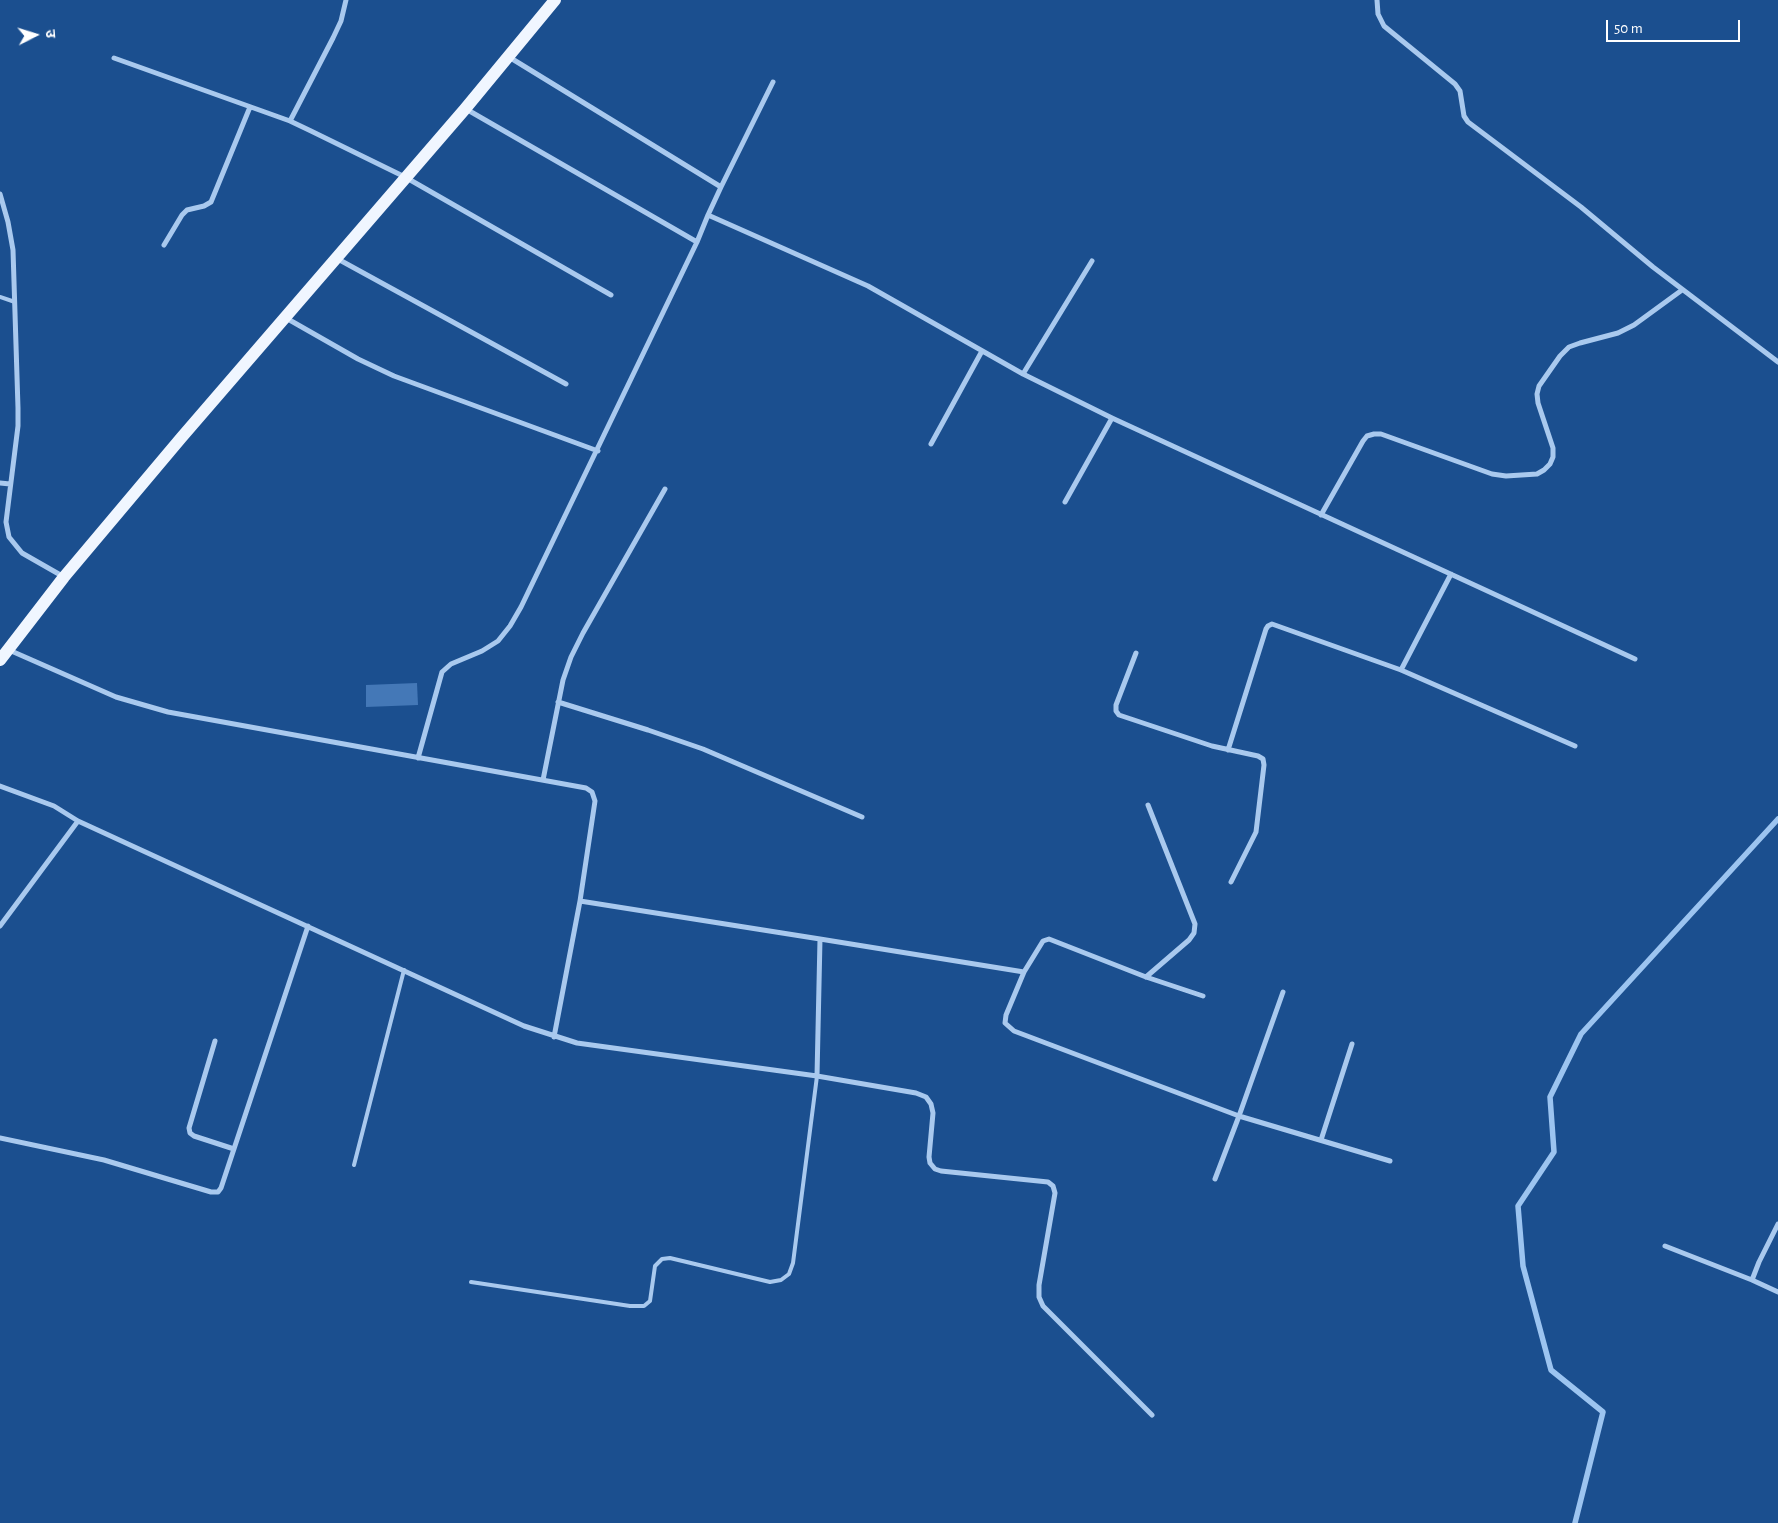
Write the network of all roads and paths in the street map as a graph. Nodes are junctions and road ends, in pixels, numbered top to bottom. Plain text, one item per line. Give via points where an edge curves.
1 (346, 0) edge
2 (555, 0) edge
3 (1378, 0) edge
4 (508, 57) junction
5 (114, 58) dead end
6 (773, 82) dead end
7 (250, 107) junction
8 (465, 109) junction
9 (290, 122) junction
10 (405, 177) junction
11 (721, 187) junction
12 (0, 194) edge
13 (708, 215) junction
14 (697, 242) junction
15 (164, 245) dead end
16 (335, 258) junction
17 (1092, 261) dead end
18 (1682, 290) junction
19 (611, 296) dead end
20 (0, 297) edge
21 (14, 302) junction
22 (284, 317) junction
23 (982, 351) junction
24 (1778, 362) edge
25 (1024, 374) junction
26 (566, 384) dead end
27 (1112, 418) junction
28 (931, 444) dead end
29 (598, 450) junction
30 (0, 483) edge
31 (10, 484) junction
32 (665, 489) dead end
33 (1066, 502) dead end
34 (1321, 514) junction
35 (3, 522) edge
36 (1451, 574) junction
37 (64, 577) junction
38 (8, 649) junction
39 (1136, 653) dead end
40 (1635, 659) dead end
41 (0, 660) edge
42 (1401, 670) junction
43 (558, 702) junction
44 (1575, 746) dead end
45 (1228, 750) junction
46 (418, 758) junction
47 (543, 780) junction
48 (0, 786) edge
49 (1148, 805) dead end
50 (862, 817) dead end
51 (78, 821) junction
52 (1231, 882) dead end
53 (580, 901) junction
54 (0, 926) edge
55 (308, 926) junction
56 (820, 939) junction
57 (404, 970) junction
58 (1024, 972) junction
59 (1146, 976) junction
60 (1283, 992) dead end
61 (1203, 996) dead end
62 (554, 1037) junction
63 (215, 1041) dead end
64 (1352, 1044) dead end
65 (817, 1076) junction
66 (1239, 1116) junction
67 (0, 1138) edge
68 (1321, 1140) junction
69 (234, 1149) junction
70 (1390, 1162) dead end
71 (354, 1165) dead end
72 (1215, 1179) dead end
73 (1778, 1224) edge
74 (1665, 1246) dead end
75 (1752, 1280) junction
76 (472, 1282) dead end
77 (1778, 1292) edge
78 (1152, 1415) dead end

1 - 9 street via 341,21
2 - 4 main road
3 - 18 street via 1378,14 1384,26 1455,84 1468,122 1582,207
4 - 8 main road
4 - 11 street
5 - 7 street
6 - 11 street
7 - 9 street
7 - 15 street via 211,202 187,210
8 - 10 main road
8 - 14 street
9 - 10 street
10 - 16 main road
10 - 19 street
11 - 13 street
12 - 21 street via 13,250
13 - 14 street
13 - 23 street via 868,286
14 - 29 street
16 - 22 main road
16 - 26 street
17 - 25 street
18 - 24 street
18 - 34 street via 1634,325 1618,333 1580,342 1560,356 1537,394 1553,448 1550,464 1538,474 1492,474 1374,434 1363,441
20 - 21 lane
21 - 31 street via 18,426
22 - 29 street via 394,376
22 - 37 main road
23 - 25 street
23 - 28 street
25 - 27 street
27 - 33 street
27 - 34 street
29 - 46 street via 510,626 498,641 451,664 442,672
30 - 31 street
31 - 35 street
32 - 43 street via 582,633 563,680
34 - 36 street
35 - 37 street via 9,537 22,553
36 - 40 street
36 - 42 street
37 - 38 main road
38 - 41 main road
38 - 46 street via 116,697 168,712
39 - 45 street via 1116,711 1125,718
42 - 44 street
42 - 45 street via 1276,625 1268,626
43 - 47 street
43 - 50 street via 703,749
45 - 52 street via 1258,756 1264,765 1256,832
46 - 47 street
47 - 53 street via 586,788 592,792 595,801
48 - 51 street via 54,806
49 - 59 street via 1195,924 1190,940
51 - 54 street
51 - 55 street
53 - 56 street
53 - 62 street
55 - 57 street
55 - 69 street
56 - 58 street
56 - 65 street
57 - 62 street
57 - 71 lane
58 - 59 street via 1043,941 1049,939
58 - 66 street via 1006,1015 1006,1023 1014,1031
59 - 61 street
60 - 66 street
62 - 65 street via 577,1043
63 - 69 street via 189,1128 190,1134
64 - 68 street
65 - 76 lane via 793,1263 789,1274 781,1280 770,1282 670,1258 662,1259 655,1266 650,1301 644,1306
65 - 78 street via 916,1093 926,1098 933,1113 929,1157 935,1169 1048,1182 1053,1186 1055,1193 1039,1285 1043,1306
66 - 68 street
66 - 72 street
67 - 69 street via 104,1160 211,1192 218,1192 221,1188
68 - 70 street
73 - 75 street
74 - 75 street
75 - 77 street

